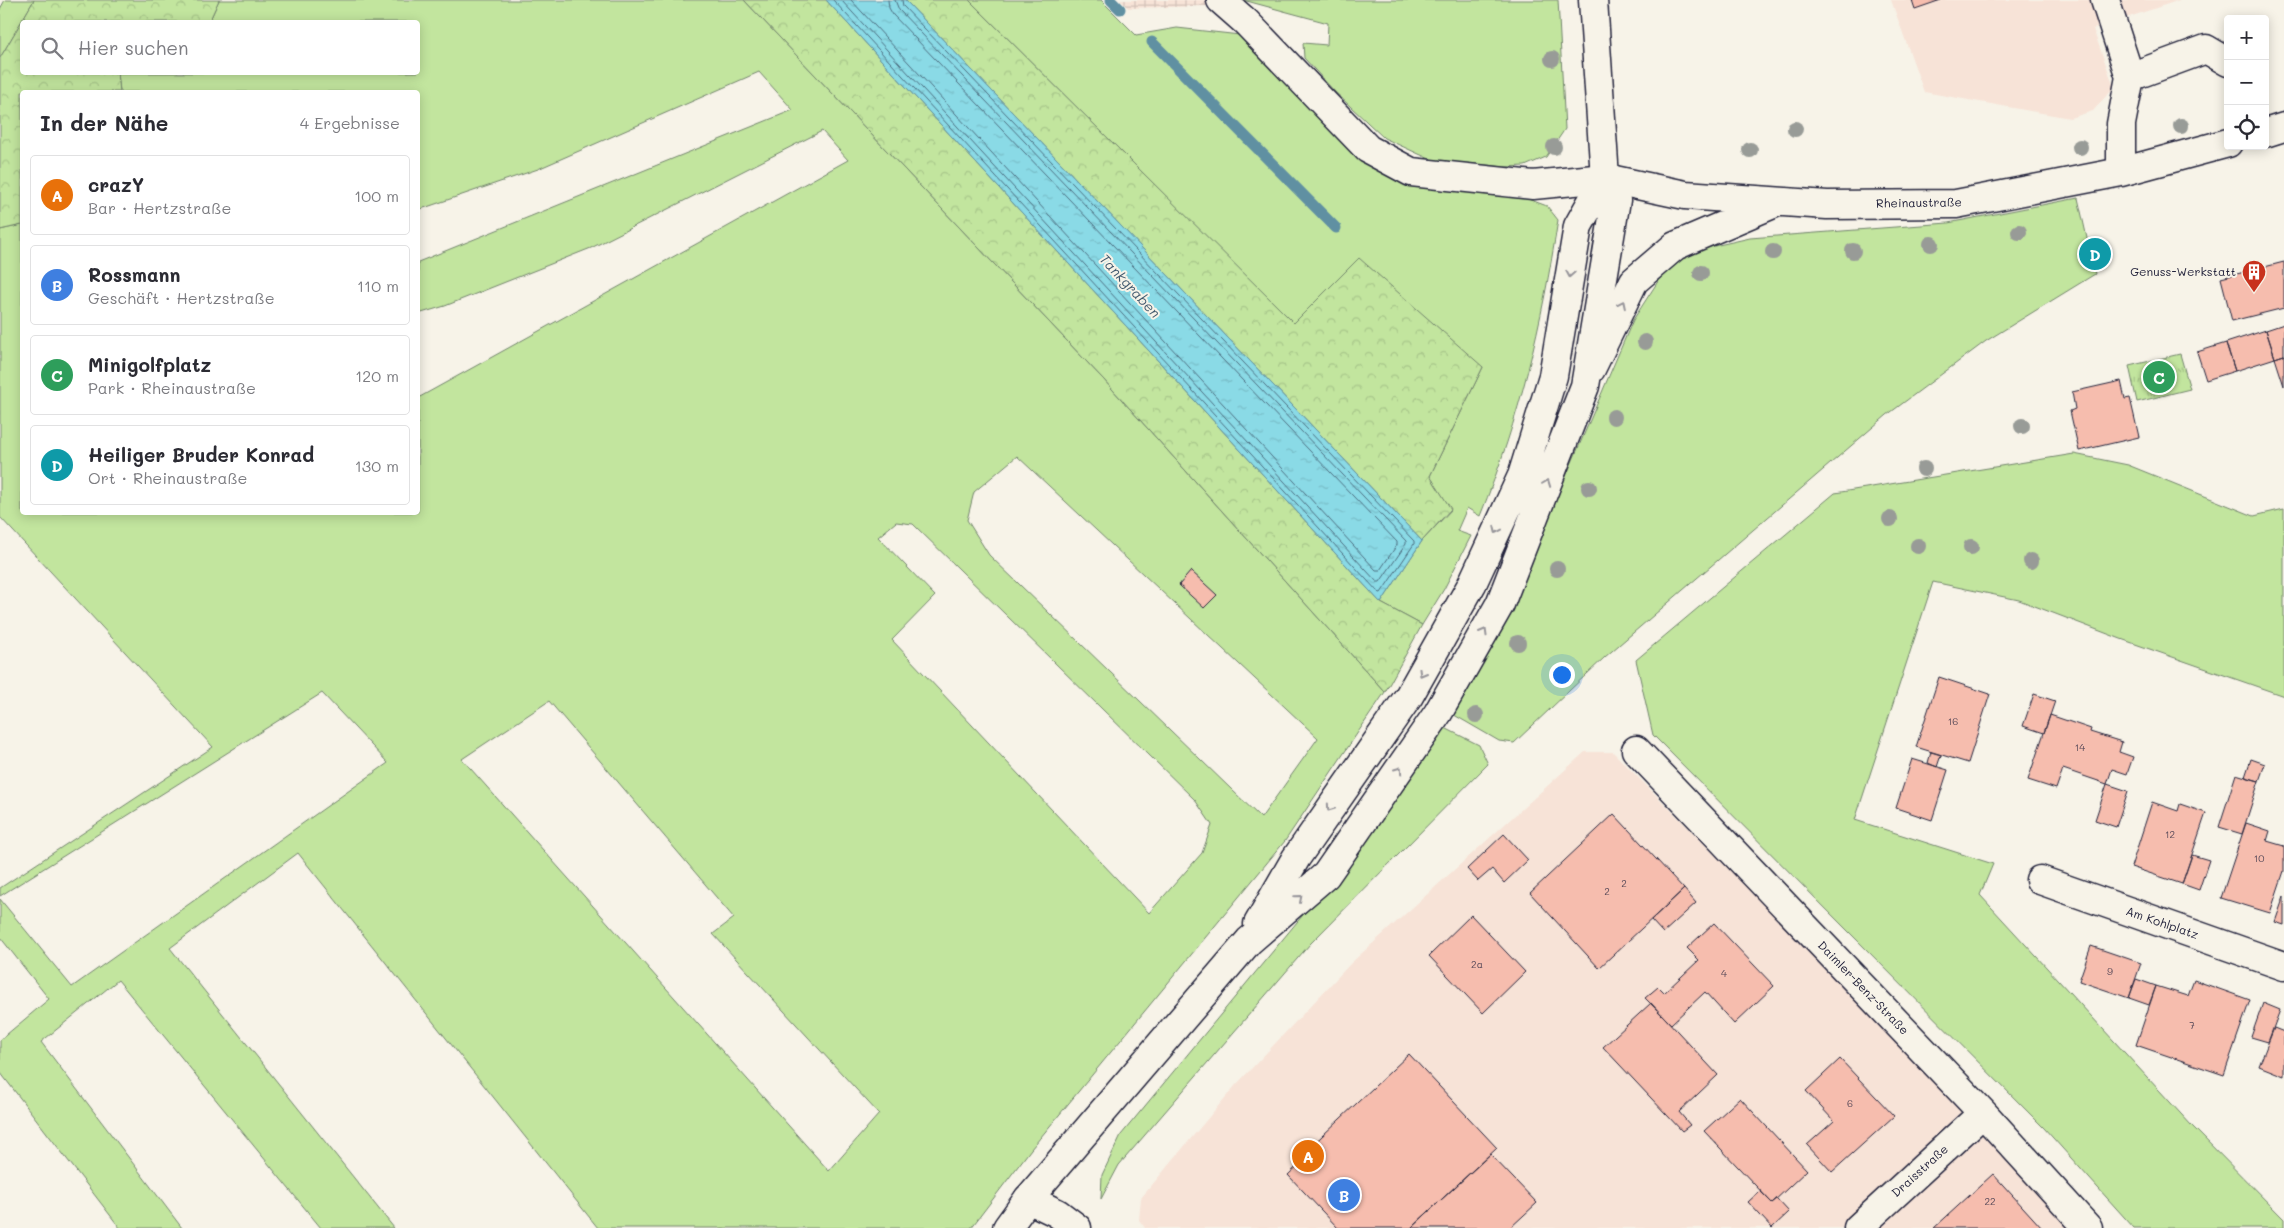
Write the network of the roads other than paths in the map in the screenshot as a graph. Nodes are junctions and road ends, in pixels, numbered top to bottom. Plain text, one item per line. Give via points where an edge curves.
1 (1221, 0) edge
2 (1594, 0) edge
3 (2105, 0) edge
4 (2225, 60) edge
5 (2130, 77) junction
6 (2284, 128) edge
7 (2269, 132) edge
8 (2224, 144) edge
9 (2121, 172) junction
10 (1605, 178) junction
11 (1779, 201) junction
12 (1586, 380) junction
13 (1636, 750) dead end
14 (2040, 880) dead end
15 (1249, 941) junction
16 (2284, 966) edge
17 (1983, 1113) junction
18 (1028, 1199) junction
19 (1007, 1228) edge
20 (1036, 1228) edge
21 (1077, 1228) edge
22 (1858, 1228) edge
23 (2088, 1228) edge

1 - 10 main road, Rheinaustraße via 1368,149 1411,172 1533,185
2 - 10 main road
3 - 5 main road
4 - 5 main road via 2206,49
5 - 9 main road via 2121,124
6 - 7 main road
8 - 9 main road, Rheinaustraße
9 - 11 main road, Rheinaustraße via 1956,204 1827,205
10 - 11 main road, Rheinaustraße via 1684,195
10 - 12 main road via 1616,200
10 -> 15 main road via 1578,226 1552,376 1522,476 1472,584 1409,696 1296,858
12 -> 11 main road via 1634,281 1675,246
15 -> 12 main road via 1326,875 1438,713 1500,604
13 - 17 main road, Daimler-Benz-Straße
14 - 16 main road, Am Kohlplatz
15 - 18 main road
17 - 22 main road, Draisstraße
17 - 23 main road, Daimler-Benz-Straße
18 - 19 main road
18 - 20 main road
18 - 21 main road

